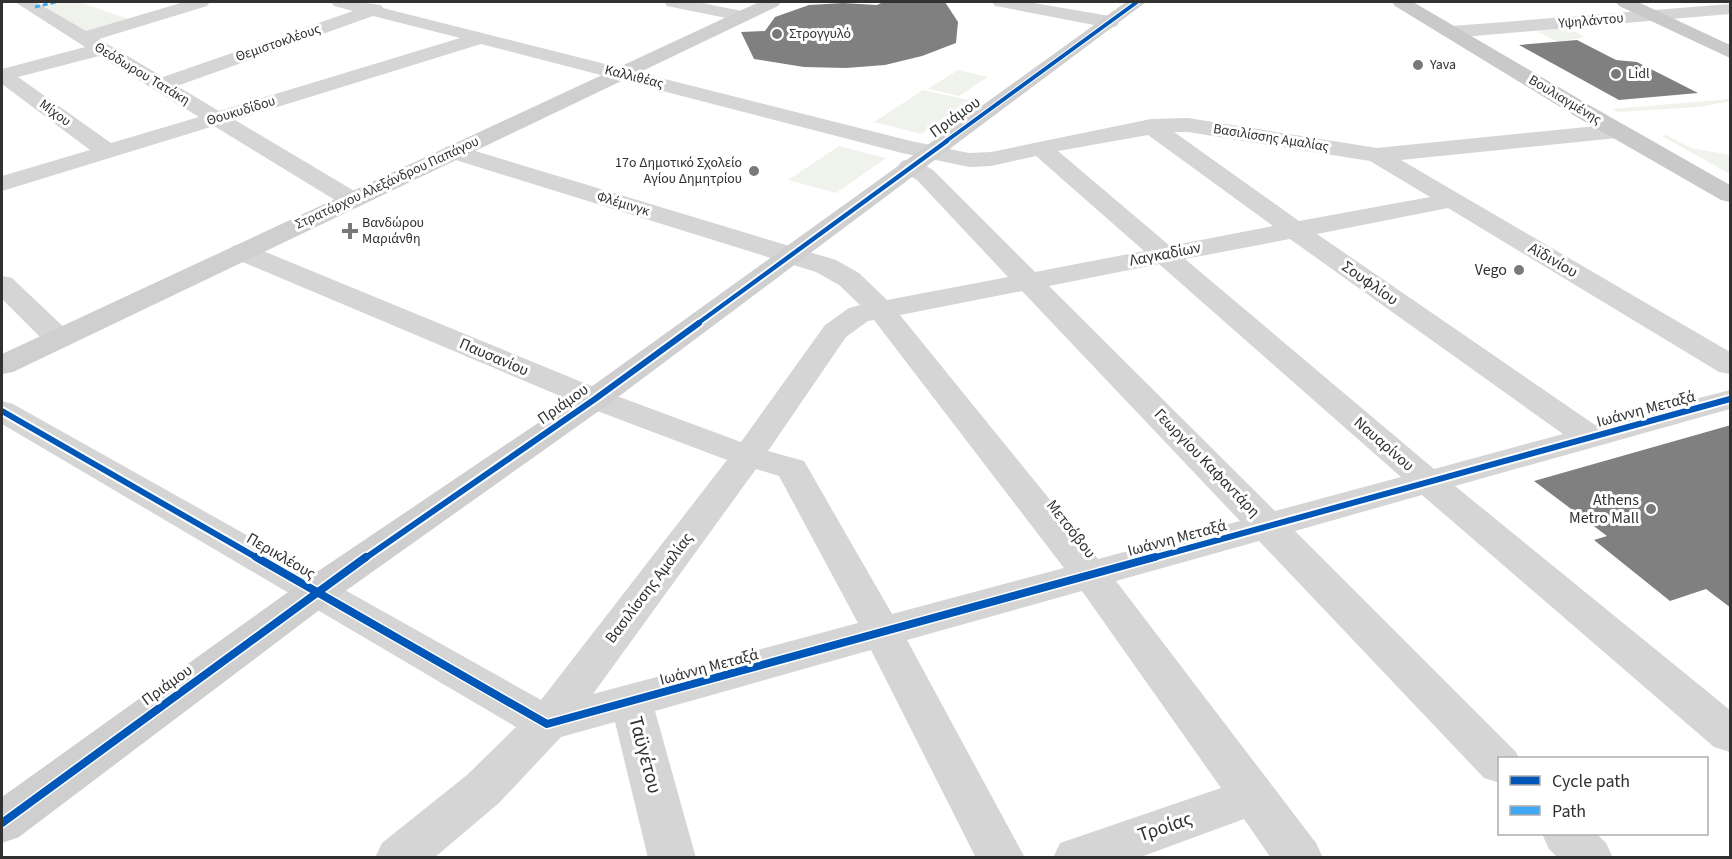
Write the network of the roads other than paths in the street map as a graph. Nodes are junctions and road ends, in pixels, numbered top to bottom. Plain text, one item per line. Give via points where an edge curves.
1 (56, 2) edge
2 (201, 2) edge
3 (340, 2) edge
4 (396, 2) edge
5 (673, 2) edge
6 (772, 2) edge
7 (1001, 2) edge
8 (1137, 2) edge
9 (1401, 2) edge
10 (1625, 2) edge
11 (30, 4) edge
12 (1731, 9) edge
13 (373, 10) junction
14 (741, 16) junction
15 (1654, 16) junction
16 (1110, 22) junction
17 (1452, 32) junction
18 (482, 38) junction
19 (92, 44) junction
20 (1731, 52) edge
21 (620, 73) junction
22 (2, 75) edge
23 (160, 85) junction
24 (217, 119) junction
25 (1151, 126) junction
26 (1617, 131) junction
27 (1041, 149) junction
28 (108, 152) junction
29 (454, 152) junction
30 (1377, 155) junction
31 (919, 159) junction
32 (2, 184) edge
33 (1731, 195) edge
34 (352, 200) junction
35 (1451, 200) junction
36 (1293, 229) junction
37 (242, 252) junction
38 (1163, 255) junction
39 (792, 256) junction
40 (1029, 280) junction
41 (2, 284) edge
42 (880, 309) junction
43 (58, 339) junction
44 (1731, 364) edge
45 (2, 365) edge
46 (595, 399) junction
47 (1731, 399) edge
48 (2, 411) edge
49 (1591, 438) junction
50 (748, 456) junction
51 (1429, 483) junction
52 (1269, 527) junction
53 (1091, 576) junction
54 (316, 592) junction
55 (883, 633) junction
56 (631, 702) junction
57 (547, 724) junction
58 (1731, 735) edge
59 (1498, 763) edge
60 (1252, 797) junction
61 (2, 823) edge
62 (1567, 835) edge
63 (399, 858) edge
64 (672, 858) edge
65 (1001, 858) edge
66 (1077, 858) edge
67 (1299, 858) edge
68 (1589, 858) edge

1 - 11 street
2 - 19 street
3 - 13 street, Καλλιθέας
4 - 13 street, Θεμιστοκλέους
5 - 14 street
6 - 14 street, Στρατάρχου Αλεξάνδρου Παπάγου
7 - 16 street
8 - 16 street, Πριάμου
9 - 17 main road, Βουλιαγμένης
10 - 15 main road
11 - 19 street, Θεόδωρου Τατάκη
12 - 15 street, Υψηλάντου
13 - 18 street, Καλλιθέας
13 - 23 street, Θεμιστοκλέους
14 - 21 street, Στρατάρχου Αλεξάνδρου Παπάγου
15 - 17 street, Υψηλάντου
15 - 20 main road
16 - 31 street, Πριάμου
17 - 26 main road, Βουλιαγμένης
18 - 21 street, Καλλιθέας
18 - 24 street, Θουκυδίδου
19 - 22 street
19 - 23 street, Θεόδωρου Τατάκη
21 - 29 street, Στρατάρχου Αλεξάνδρου Παπάγου
21 - 31 street, Καλλιθέας
22 - 28 street, Μίχου
23 - 24 street, Θεόδωρου Τατάκη
24 - 28 street, Θουκυδίδου
24 - 34 street, Θεόδωρου Τατάκη
25 - 27 street, Βασιλίσσης Αμαλίας
25 - 30 street, Βασιλίσσης Αμαλίας via 1188,125
25 - 36 street, Σουφλίου
26 - 30 street, Βασιλίσσης Αμαλίας
26 - 33 main road, Βουλιαγμένης
27 - 31 street, Βασιλίσσης Αμαλίας via 980,160
27 - 38 street, Ναυαρίνου
28 - 32 street, Θουκυδίδου
29 - 34 street, Στρατάρχου Αλεξάνδρου Παπάγου
29 - 39 street, Φλέμινγκ
30 - 35 street, Αϊδινίου
31 - 39 street, Πριάμου
31 - 40 street, Γεωργίου Καφαντάρη via 925,175
34 - 37 street, Στρατάρχου Αλεξάνδρου Παπάγου
35 - 36 street, Λαγκαδίων
35 - 44 street, Αϊδινίου
36 - 38 street, Λαγκαδίων
36 - 49 street, Σουφλίου
37 - 43 street, Στρατάρχου Αλεξάνδρου Παπάγου
37 - 46 street, Παυσανίου
38 - 40 street, Λαγκαδίων
38 - 51 street, Ναυαρίνου
39 - 42 street, Μετσόβου via 826,266 849,279
39 - 46 street, Πριάμου
40 - 42 street, Λαγκαδίων
40 - 52 street, Γεωργίου Καφαντάρη
41 - 43 street
42 - 50 street, Βασιλίσσης Αμαλίας via 859,314 835,331
42 - 53 street, Μετσόβου
43 - 45 street, Στρατάρχου Αλεξάνδρου Παπάγου
46 - 50 street, Παυσανίου
46 - 54 street, Πριάμου
47 - 49 street, Ιωάννη Μεταξά
48 - 54 street, Περικλέους
49 - 51 street, Ιωάννη Μεταξά
50 - 55 street, Παυσανίου via 792,470
50 - 57 street, Βασιλίσσης Αμαλίας
51 - 52 street, Ιωάννη Μεταξά
51 - 58 street, Ναυαρίνου
52 - 53 street, Ιωάννη Μεταξά
52 - 59 street, Γεωργίου Καφαντάρη
53 - 55 street, Ιωάννη Μεταξά
53 - 60 street, Μετσόβου
54 - 57 street, Περικλέους
54 - 61 street, Πριάμου
55 - 56 street, Ιωάννη Μεταξά
55 - 65 street, Παυσανίου
56 - 57 street, Ταϋγέτου
56 - 64 street, Ταϋγέτου
57 - 63 street, Βασιλίσσης Αμαλίας via 483,789
60 - 66 street, Τροίας
60 - 67 street, Μετσόβου
62 - 68 street

